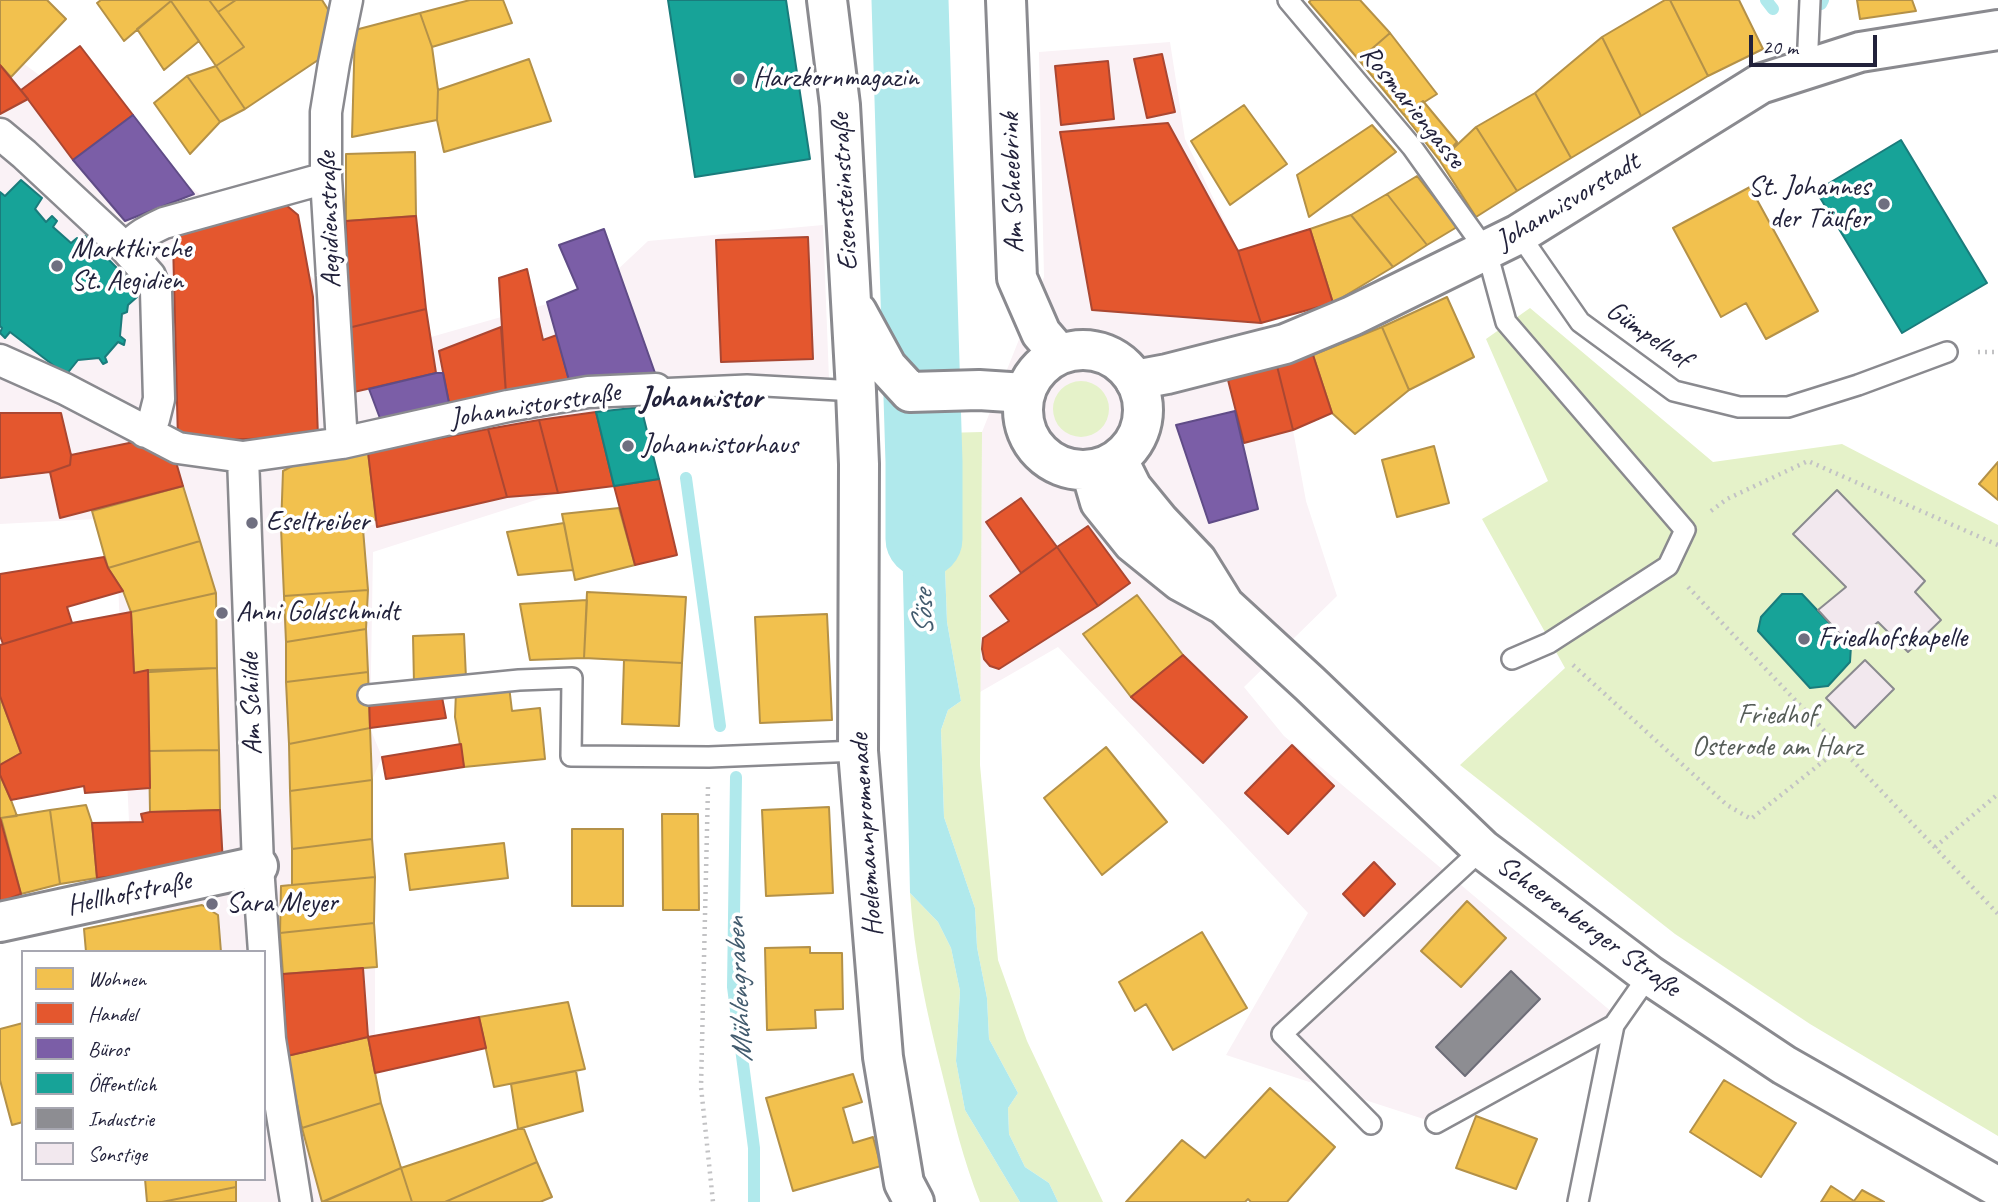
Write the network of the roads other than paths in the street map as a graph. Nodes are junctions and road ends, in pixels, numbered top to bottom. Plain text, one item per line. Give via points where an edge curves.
1 (347, 0) edge
2 (827, 0) edge
3 (1006, 0) edge
4 (1288, 0) edge
5 (1810, 0) edge
6 (1998, 30) edge
7 (1807, 69) junction
8 (0, 134) edge
9 (326, 178) junction
10 (1503, 243) junction
11 (126, 249) junction
12 (851, 301) junction
13 (1947, 352) dead end
14 (1059, 354) junction
15 (0, 360) edge
16 (1136, 380) junction
17 (656, 389) joint
18 (856, 391) junction
19 (910, 392) junction
20 (1024, 393) junction
21 (145, 432) junction
22 (342, 443) junction
23 (243, 457) junction
24 (859, 464) junction
25 (1105, 466) junction
26 (1512, 659) dead end
27 (368, 695) dead end
28 (858, 751) junction
29 (1482, 849) junction
30 (258, 866) junction
31 (0, 922) edge
32 (264, 950) edge
33 (1650, 975) junction
34 (266, 981) edge
35 (1614, 1025) junction
36 (1436, 1123) dead end
37 (1371, 1124) dead end
38 (1998, 1187) edge
39 (296, 1202) edge
40 (914, 1202) edge
41 (1578, 1202) edge

1 - 9 street, Aegidienstraße via 326,113
2 - 12 street, Eisensteinstraße via 841,118
3 - 14 street, Am Scheebrink via 1017,278 1041,333
4 - 10 lane, Rosmariengasse via 1412,147
5 - 7 lane
6 - 7 street, Johannisvorstadt via 1860,52
7 - 10 street, Johannisvorstadt via 1760,84
8 - 11 street
9 - 11 street via 164,223
9 - 22 street, Aegidienstraße
10 - 13 lane, Gümpelhof via 1580,322 1674,391 1739,407 1788,407
10 - 16 street, Johannisvorstadt via 1284,344
10 - 26 lane via 1506,322 1685,530 1668,566 1549,643
11 - 21 street via 156,291 159,399
12 - 18 street, Eisensteinstraße
12 - 19 street, Eisensteinstraße via 887,368
14 - 16 street via 1093,350 1125,366
14 - 20 street via 1037,370
15 - 21 street, Johannistorstraße
16 - 25 street via 1143,401 1143,424 1134,444
17 - 18 lane, Johannistorstraße via 747,385
17 - 22 street, Johannistorstraße via 535,401
18 - 24 street, Hoelemannpromenade
19 - 20 street
19 - 24 street, Hoelemannpromenade via 885,414
20 - 25 street via 1026,433 1037,450 1052,463 1071,470
21 - 23 street, Johannistorstraße via 178,448
22 - 23 street, Johannistorstraße
23 - 30 street, Am Schilde
24 - 28 street, Hoelemannpromenade
25 - 29 street, Scheerenberger Straße via 1100,502 1133,543 1180,582 1224,605
27 - 28 lane via 572,678 571,756
28 - 40 street, Hoelemannpromenade via 883,1057 904,1183
29 - 33 street, Scheerenberger Straße
29 - 37 lane via 1282,1034
30 - 31 street, Hellhofstraße
30 - 32 street, Am Schilde
33 - 35 lane
33 - 38 street, Scheerenberger Straße via 1784,1065
34 - 39 street, Am Schilde via 270,1038
35 - 36 lane
35 - 41 lane

